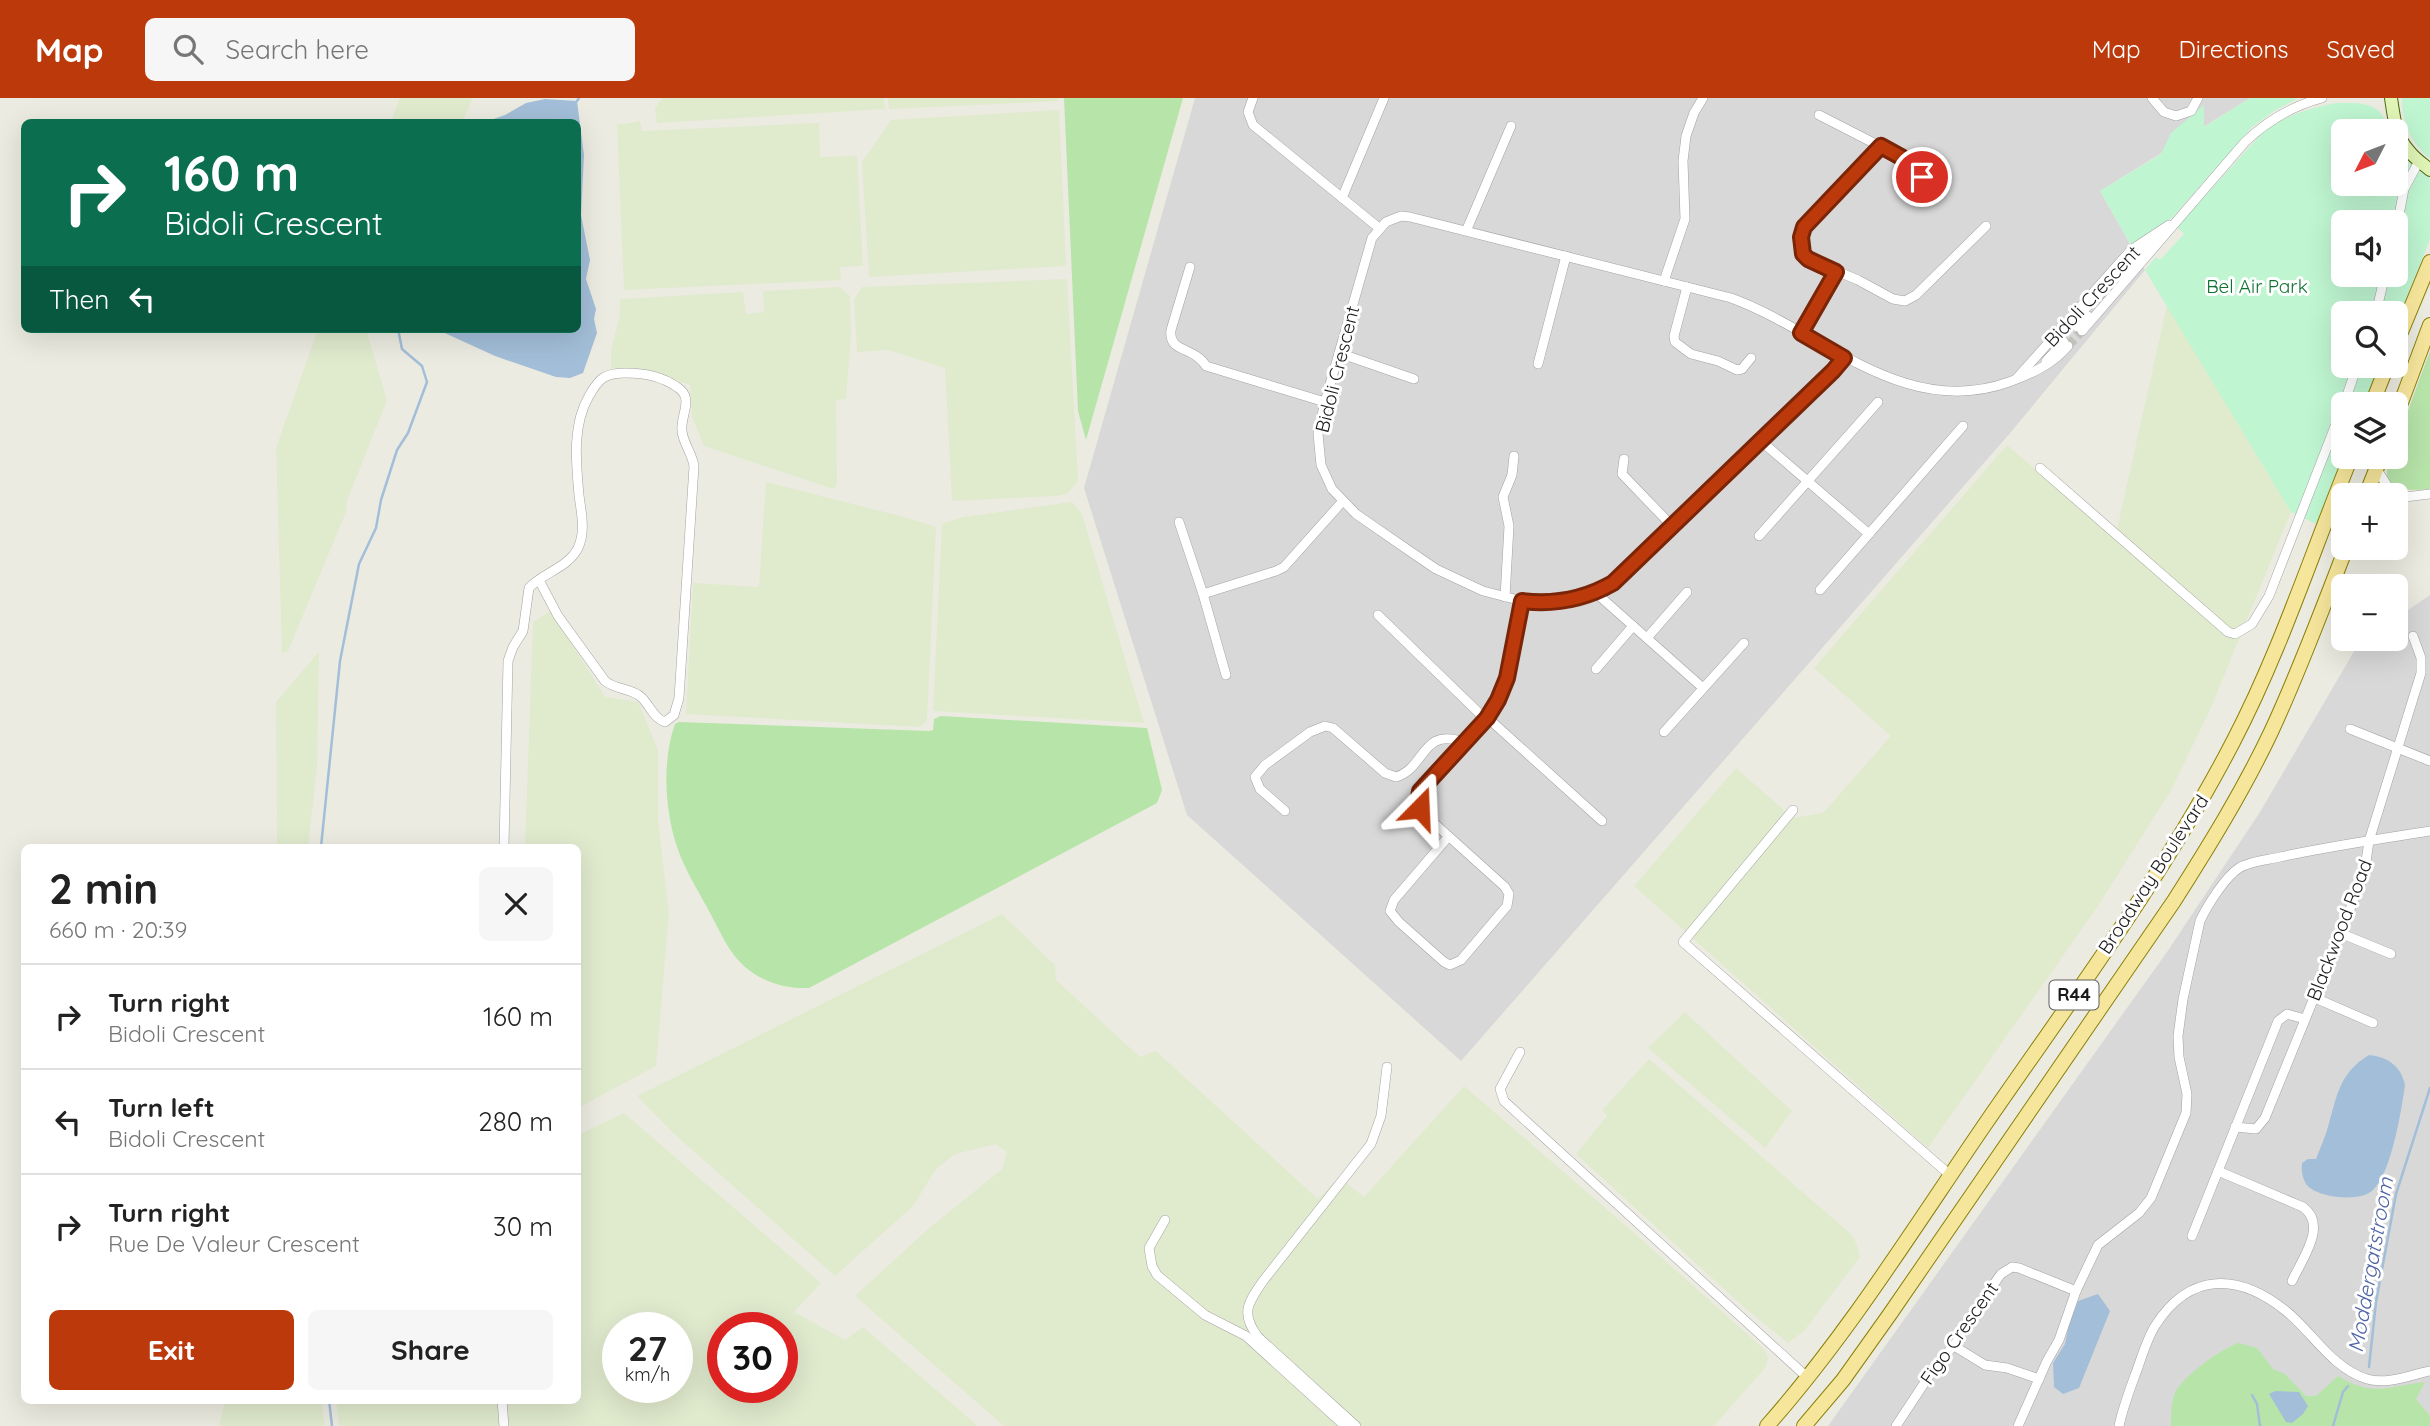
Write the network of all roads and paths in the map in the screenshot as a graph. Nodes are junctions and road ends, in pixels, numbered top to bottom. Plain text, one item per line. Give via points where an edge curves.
1 (1253, 98) edge
2 (1384, 98) edge
3 (1703, 98) edge
4 (2152, 98) edge
5 (2198, 98) edge
6 (2322, 98) edge
7 (2391, 98) edge
8 (1819, 115) dead end
9 (1511, 126) dead end
10 (1881, 146) junction
11 (2426, 166) edge
12 (1922, 177) dead end
13 (1342, 198) junction
14 (2400, 210) edge
15 (1986, 226) dead end
16 (1379, 228) junction
17 (1467, 229) junction
18 (2152, 242) junction
19 (1566, 256) junction
20 (2430, 262) edge
21 (1190, 267) dead end
22 (1836, 272) junction
23 (1664, 281) junction
24 (1687, 287) junction
25 (2408, 315) edge
26 (2430, 326) edge
27 (1801, 333) junction
28 (1339, 353) junction
29 (1751, 358) dead end
30 (1844, 358) junction
31 (1538, 364) dead end
32 (1414, 379) dead end
33 (2015, 380) junction
34 (2405, 392) edge
35 (1325, 402) junction
36 (1878, 402) dead end
37 (1963, 426) dead end
38 (2331, 438) edge
39 (1761, 441) junction
40 (1514, 456) dead end
41 (1624, 459) dead end
42 (2040, 468) dead end
43 (2346, 469) edge
44 (1807, 481) junction
45 (2430, 494) edge
46 (2408, 496) edge
47 (1342, 502) junction
48 (1179, 522) dead end
49 (1673, 527) junction
50 (1869, 534) junction
51 (1759, 536) dead end
52 (2341, 560) edge
53 (539, 580) junction
54 (1820, 590) dead end
55 (1687, 592) dead end
56 (1596, 593) junction
57 (1203, 594) junction
58 (1506, 597) junction
59 (1522, 601) junction
60 (1378, 615) dead end
61 (1633, 626) junction
62 (2413, 636) dead end
63 (1647, 638) junction
64 (1744, 643) dead end
65 (1596, 669) dead end
66 (1226, 675) dead end
67 (1703, 688) junction
68 (1487, 718) junction
69 (2350, 729) dead end
70 (1664, 732) dead end
71 (1463, 742) junction
72 (2400, 748) junction
73 (2430, 761) edge
74 (1793, 810) dead end
75 (1285, 811) dead end
76 (1602, 821) dead end
77 (2430, 831) edge
78 (1448, 837) junction
79 (2369, 841) junction
80 (504, 844) edge
81 (2340, 933) junction
82 (2391, 954) dead end
83 (2315, 998) junction
84 (2305, 1018) junction
85 (2373, 1023) dead end
86 (1520, 1052) dead end
87 (1387, 1067) dead end
88 (2235, 1127) junction
89 (2218, 1171) junction
90 (1950, 1175) junction
91 (1165, 1220) dead end
92 (2192, 1236) dead end
93 (2292, 1281) dead end
94 (2076, 1291) junction
95 (1954, 1346) junction
96 (2430, 1371) edge
97 (1808, 1378) junction
98 (2039, 1380) junction
99 (502, 1404) edge
100 (504, 1426) edge
101 (1345, 1426) edge
102 (1356, 1426) edge
103 (1767, 1426) edge
104 (1804, 1426) edge
105 (1896, 1426) edge
106 (2018, 1426) edge
107 (2119, 1426) edge

1 - 13 street via 1248,112 1253,125
2 - 13 street
3 - 23 street via 1686,136 1685,219
4 - 5 street via 2172,116 2188,113
6 - 18 street, Bidoli Crescent via 2273,118 2259,129 2177,221
7 - 11 street via 2400,140
8 - 10 street
9 - 17 street
10 - 12 street
10 - 22 street via 1804,227 1803,254
11 - 14 street via 2404,189
13 - 16 street
15 - 22 street via 1905,301
16 - 17 street, Bidoli Crescent via 1401,216
16 - 28 street, Bidoli Crescent via 1372,238
17 - 19 street, Bidoli Crescent
18 - 18 street, Bidoli Crescent via 2077,327 2114,295
18 - 33 street, Bidoli Crescent via 2131,250
19 - 23 street, Bidoli Crescent
19 - 31 street
20 - 25 main road
21 - 35 street via 1170,336 1175,345 1198,356 1206,366
22 - 27 street
23 - 24 street, Bidoli Crescent
24 - 27 street, Bidoli Crescent via 1744,303
24 - 29 street via 1674,336 1679,346 1737,370
26 - 34 main road
27 - 30 street, Bidoli Crescent
28 - 32 street
28 - 35 street, Bidoli Crescent
30 - 33 street, Bidoli Crescent via 1894,380 1924,387 1973,391
30 - 39 street, Bidoli Crescent
33 - 33 street, Bidoli Crescent via 2045,356 2064,342 2040,368
35 - 47 street, Bidoli Crescent via 1318,449 1325,477
36 - 44 street
37 - 50 street
38 - 42 street via 2269,596 2252,624 2235,634
39 - 44 street
39 - 49 street, Bidoli Crescent
40 - 58 street via 1503,497 1509,526
41 - 49 street via 1622,474
43 - 90 main road, Broadway Boulevard / R44 via 2272,660 2208,787 2167,857
44 - 50 street
44 - 51 street
45 - 46 street
47 - 57 street via 1284,567
47 - 58 street, Bidoli Crescent via 1436,569
48 - 57 street
49 - 56 street, Bidoli Crescent
50 - 54 street
52 - 104 main road, Broadway Boulevard / R44 via 2287,696 2210,845 1890,1314
53 - 53 street via 566,561 580,543 578,420 600,379 608,374 637,373 680,388 686,401 681,432 694,466 682,664 677,707 671,719 658,720 641,696 605,681 558,616
53 - 80 street via 528,588 523,631 508,661
55 - 63 street
56 - 59 street, Bidoli Crescent via 1553,603
56 - 61 street
57 - 66 street
58 - 59 street, Bidoli Crescent
59 - 68 street via 1507,678
60 - 68 street
61 - 63 street
61 - 65 street
62 - 72 street, Blackwood Road via 2421,673
63 - 67 street
64 - 67 street
67 - 70 street
68 - 71 street
68 - 76 street
69 - 72 street
71 - 75 street via 1434,741 1396,777 1385,773 1340,733 1325,726 1317,728 1255,777
71 - 78 street via 1420,791 1418,802
72 - 73 street
72 - 79 street, Blackwood Road
74 - 90 street via 1683,942
77 - 79 street
78 - 78 street via 1394,900 1390,911 1450,965 1461,960 1510,900 1505,887
79 - 81 street, Blackwood Road via 2367,864
79 - 94 street via 2242,866 2205,911 2192,954 2178,1036 2186,1113 2151,1198 2098,1245
81 - 82 street
81 - 83 street, Blackwood Road
83 - 84 street, Blackwood Road
83 - 85 street
84 - 88 street, Blackwood Road via 2261,1125 2251,1130
84 - 88 street via 2287,1014 2278,1021
86 - 97 street via 1500,1089 1504,1101
87 - 102 street via 1381,1116 1371,1144 1263,1281 1247,1311 1258,1337
88 - 89 street
89 - 92 street
89 - 93 street via 2311,1213 2315,1231
90 - 97 main road, Broadway Boulevard / R44
91 - 101 street via 1149,1248 1157,1275 1205,1315 1246,1336
94 - 95 street, Figo Crescent via 2019,1268 2007,1269
94 - 98 street
95 - 98 street via 1985,1365
95 - 105 street, Figo Crescent
96 - 107 street via 2382,1381 2368,1379 2343,1366 2275,1303 2241,1286 2206,1283 2178,1300 2153,1328
97 - 103 main road, Broadway Boulevard / R44
98 - 106 street
99 - 100 street

